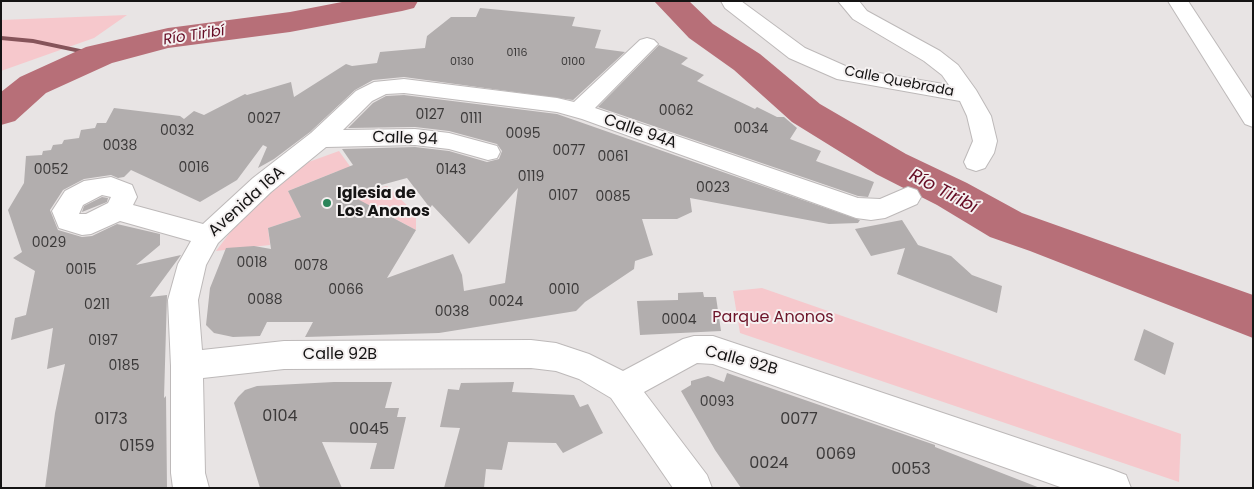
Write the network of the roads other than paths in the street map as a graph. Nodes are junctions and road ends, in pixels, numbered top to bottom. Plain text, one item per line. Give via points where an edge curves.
1 (731, 1) edge
2 (848, 1) edge
3 (1178, 1) edge
4 (647, 44) dead end
5 (968, 95) junction
6 (364, 96) joint
7 (578, 111) junction
8 (1253, 119) edge
9 (320, 139) junction
10 (488, 152) dead end
11 (976, 162) dead end
12 (908, 197) dead end
13 (118, 210) dead end
14 (208, 236) junction
15 (187, 366) junction
16 (622, 388) junction
17 (191, 488) edge
18 (694, 488) edge
19 (1113, 488) edge

1 - 5 street, Calle Quebrada via 797,53 845,74
2 - 5 street via 860,15 942,62
3 - 8 street
4 - 7 street
5 - 11 street via 979,116 985,141
6 - 7 street, Calle 94A via 382,87 404,86 514,98
6 - 9 street, Avenida 16A
7 - 12 street, Calle 94A via 856,208 885,208
9 - 10 street, Calle 94 via 415,137 450,141
9 - 14 street, Avenida 16A via 262,185
13 - 14 street
14 - 15 street, Avenida 16A via 192,264 183,300
15 - 16 street, Calle 92B via 284,355 531,354 556,357 589,368
15 - 17 street, Avenida 16A via 188,473
16 - 18 street
16 - 19 street, Calle 92B via 694,349 713,350

